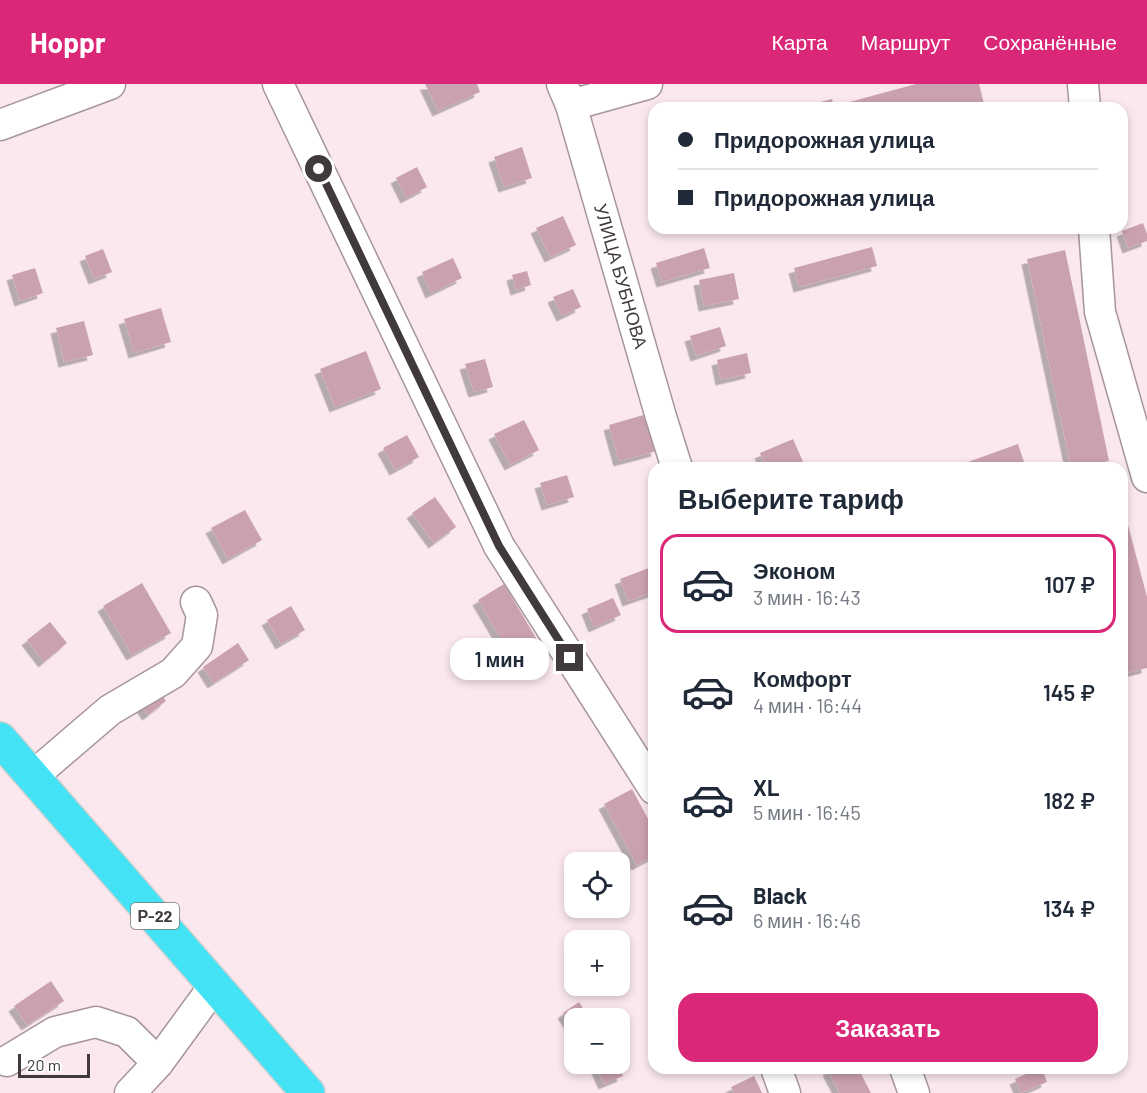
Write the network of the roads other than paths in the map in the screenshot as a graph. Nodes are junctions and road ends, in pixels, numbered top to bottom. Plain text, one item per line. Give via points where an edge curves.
1 (110, 84) edge
2 (278, 84) edge
3 (647, 84) edge
4 (1083, 84) edge
5 (566, 94) edge
6 (1084, 102) edge
7 (0, 125) edge
8 (1094, 234) edge
9 (675, 462) edge
10 (1147, 477) edge
11 (196, 602) dead end
12 (0, 739) edge
13 (33, 776) junction
14 (648, 780) edge
15 (215, 985) junction
16 (7, 1061) dead end
17 (158, 1063) junction
18 (778, 1074) edge
19 (906, 1074) edge
20 (130, 1093) edge
21 (308, 1093) edge
22 (785, 1093) edge
23 (914, 1093) edge

1 - 7 street
2 - 14 street via 499,546
3 - 5 street
4 - 6 street
5 - 9 street, УЛИЦА БУБНОВА
8 - 10 street via 1100,312
11 - 13 street via 202,615 197,646 173,673 110,710
12 - 13 highway, Р-22
13 - 15 highway, Р-22
15 - 17 street
15 - 21 highway, Р-22
16 - 17 street via 55,1032 96,1022 127,1032
17 - 20 street
18 - 22 street
19 - 23 street

